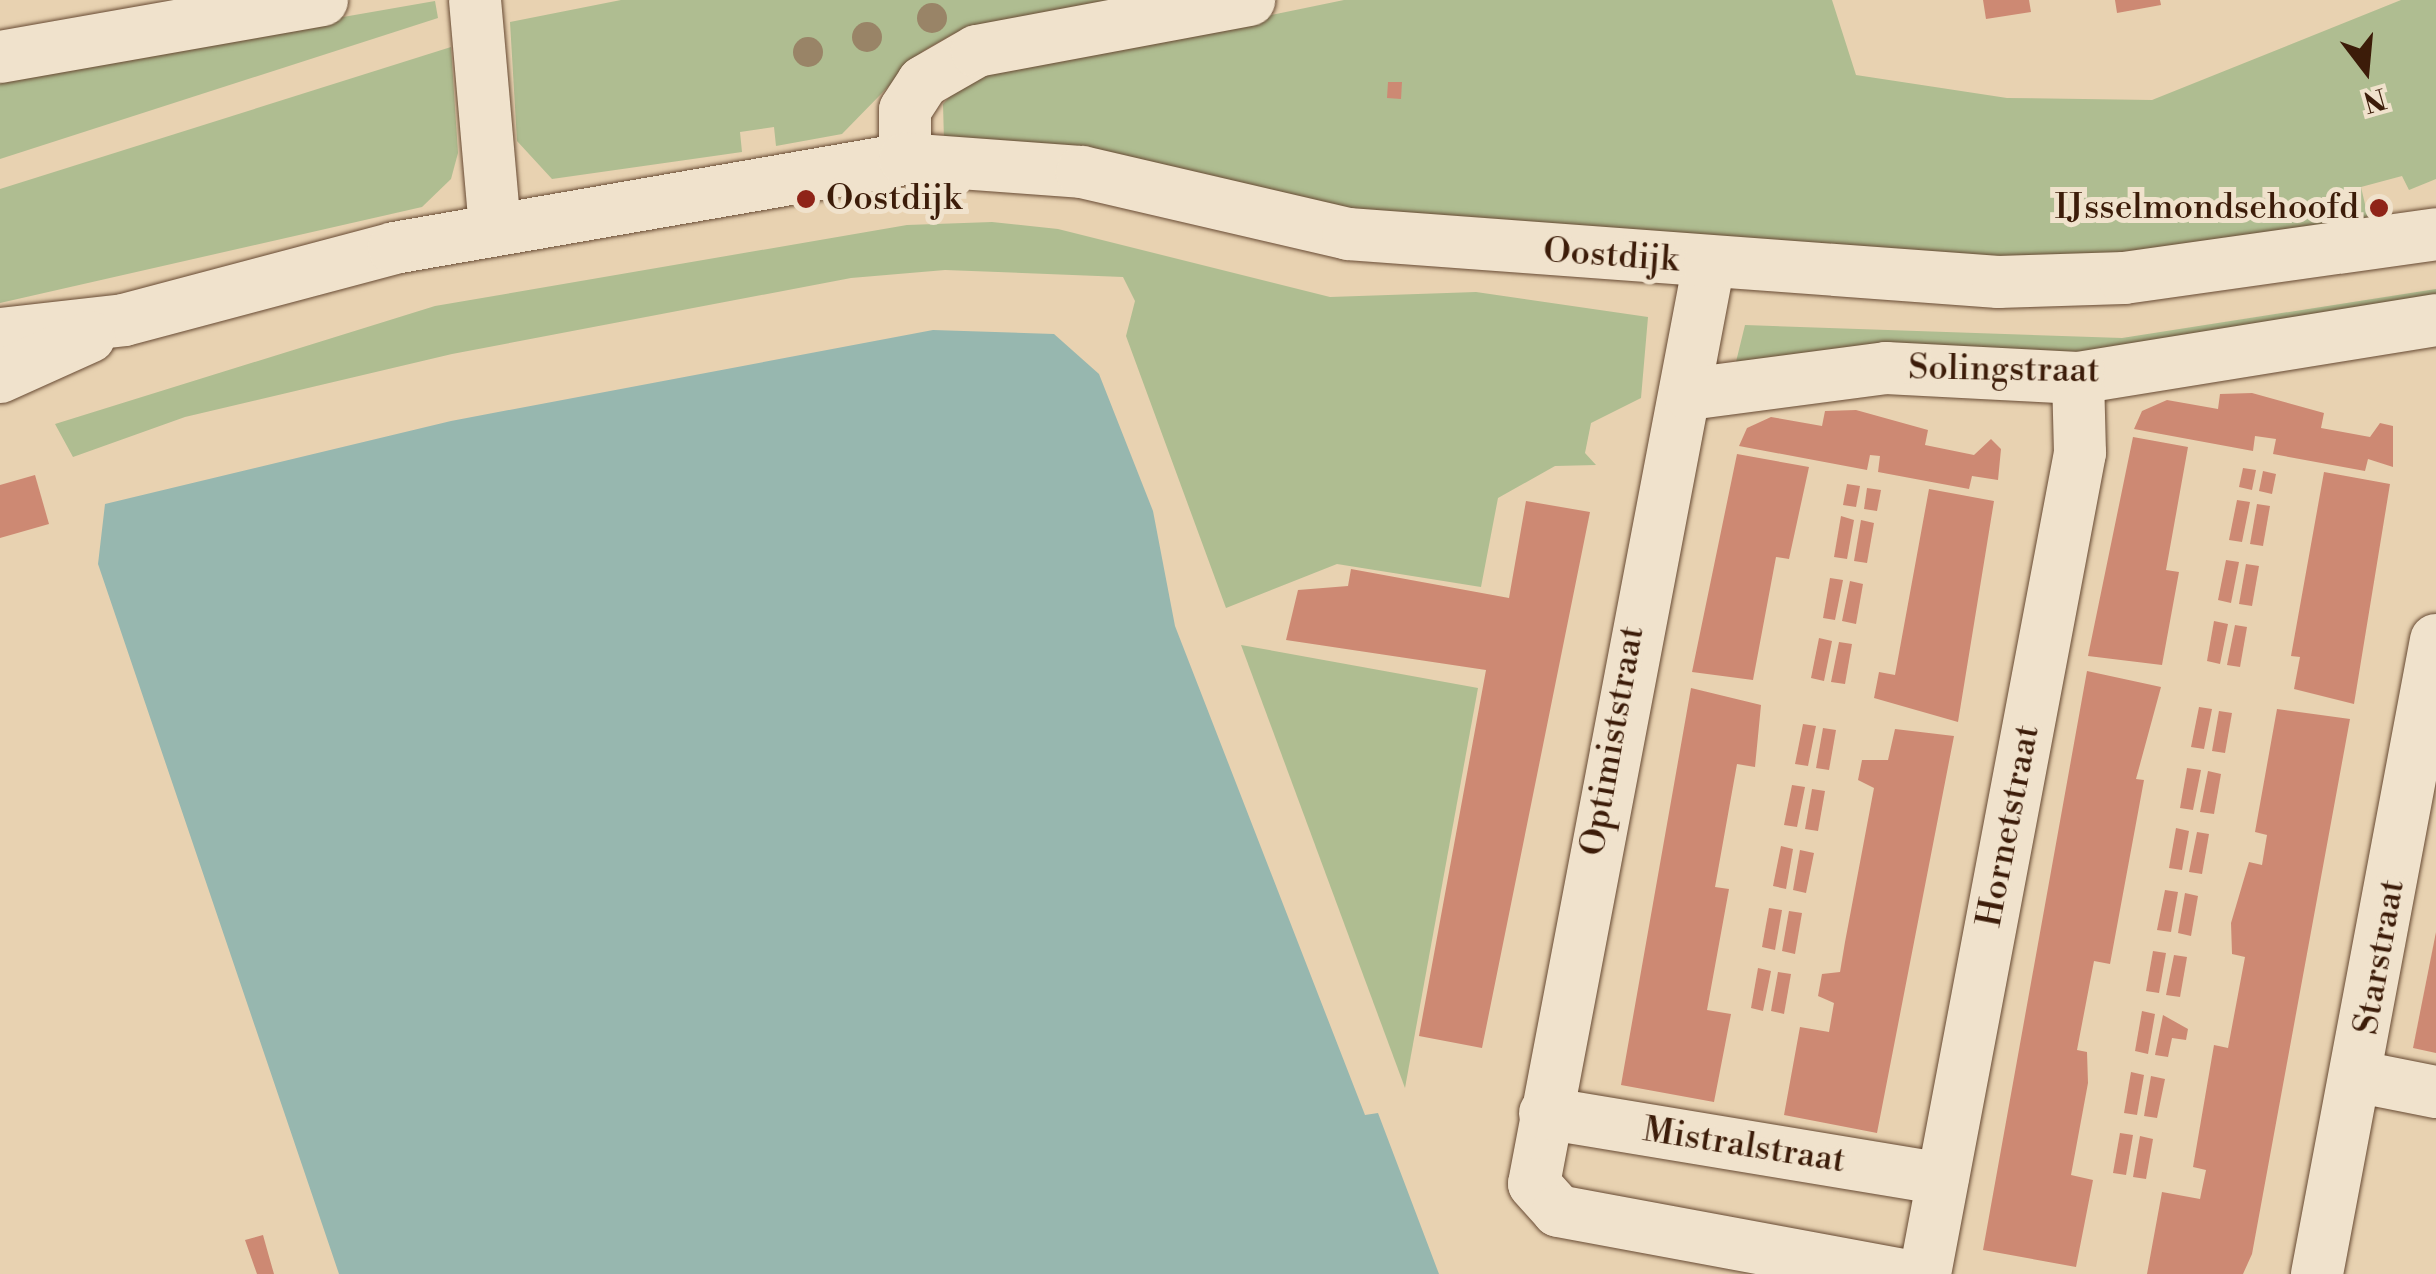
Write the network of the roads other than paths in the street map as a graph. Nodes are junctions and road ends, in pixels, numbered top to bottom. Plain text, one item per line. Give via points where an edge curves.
1 (322, 0) edge
2 (475, 0) edge
3 (1250, 0) edge
4 (0, 57) edge
5 (905, 159) junction
6 (2436, 205) edge
7 (495, 229) junction
8 (2436, 234) edge
9 (2342, 246) junction
10 (1709, 264) junction
11 (124, 320) junction
12 (2436, 320) edge
13 (0, 334) edge
14 (0, 377) edge
15 (2078, 378) junction
16 (1689, 394) junction
17 (2436, 640) edge
18 (2360, 1077) junction
19 (2436, 1092) edge
20 (1545, 1112) junction
21 (1942, 1179) junction
22 (1899, 1274) edge
23 (1925, 1274) edge
24 (2316, 1274) edge

1 - 4 street
2 - 7 street
3 - 5 street via 976,51 923,82 905,110
5 - 7 street, Oostdijk
5 - 10 street, Oostdijk via 1082,172 1348,234
6 - 9 street, Oostdijk
7 - 11 street, Oostdijk
8 - 9 street, Oostdijk
9 - 10 street, Oostdijk via 2124,278 1998,282
10 - 16 street, Optimiststraat
11 - 13 street, Oostdijk
11 - 14 street, Oostdijk
12 - 15 street, Solingstraat
15 - 16 street, Solingstraat via 1886,368
15 - 21 street, Hornetstraat via 2080,453
16 - 20 street, Optimiststraat via 1668,446
17 - 18 street, Starstraat
18 - 19 street
18 - 24 street, Starstraat
20 - 21 street, Mistralstraat
20 - 22 street, Optimiststraat via 1534,1184 1558,1211
21 - 23 street, Hornetstraat

